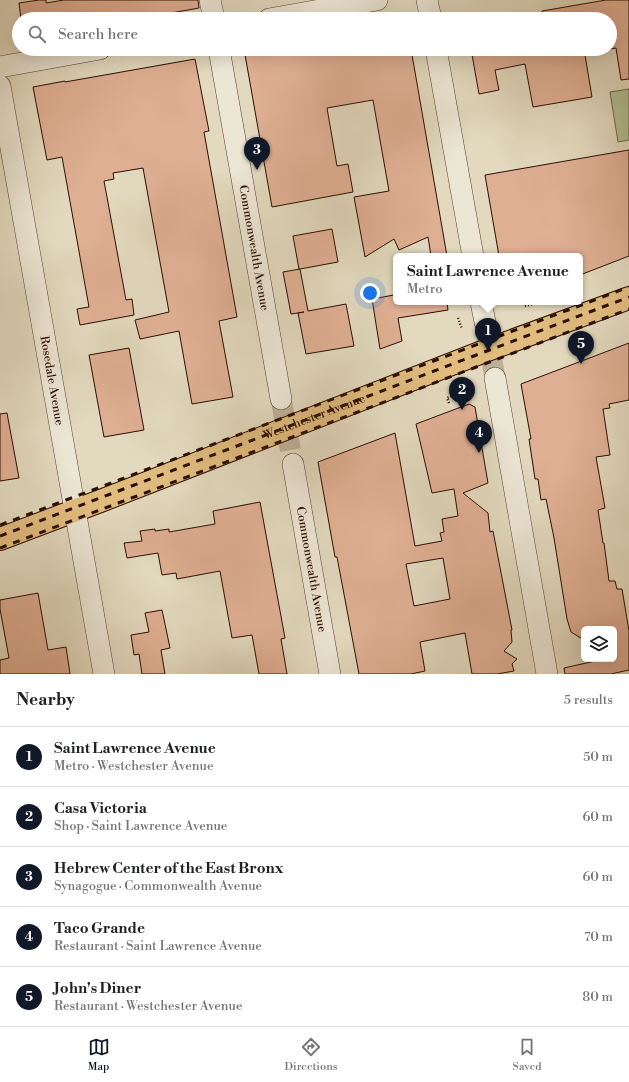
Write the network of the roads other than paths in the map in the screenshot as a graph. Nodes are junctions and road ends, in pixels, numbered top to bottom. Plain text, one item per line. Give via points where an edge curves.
1 (210, 0) edge
2 (376, 0) edge
3 (427, 0) edge
4 (213, 12) edge
5 (308, 12) edge
6 (430, 12) edge
7 (61, 56) edge
8 (220, 56) edge
9 (437, 56) edge
10 (0, 67) edge
11 (0, 86) edge
12 (472, 253) edge
13 (629, 298) edge
14 (495, 378) tunnel mouth
15 (281, 399) tunnel mouth
16 (293, 464) tunnel mouth
17 (75, 510) junction
18 (0, 538) edge
19 (104, 674) edge
20 (330, 674) edge
21 (547, 674) edge

1 - 4 street
2 - 5 street
3 - 6 street
7 - 10 street
8 - 15 street, Commonwealth Avenue
9 - 12 street
11 - 17 street, Rosedale Avenue
13 - 17 main road, Westchester Avenue via 490,349
14 - 21 street
16 - 20 street, Commonwealth Avenue
17 - 18 main road, Westchester Avenue
17 - 19 street, Rosedale Avenue

